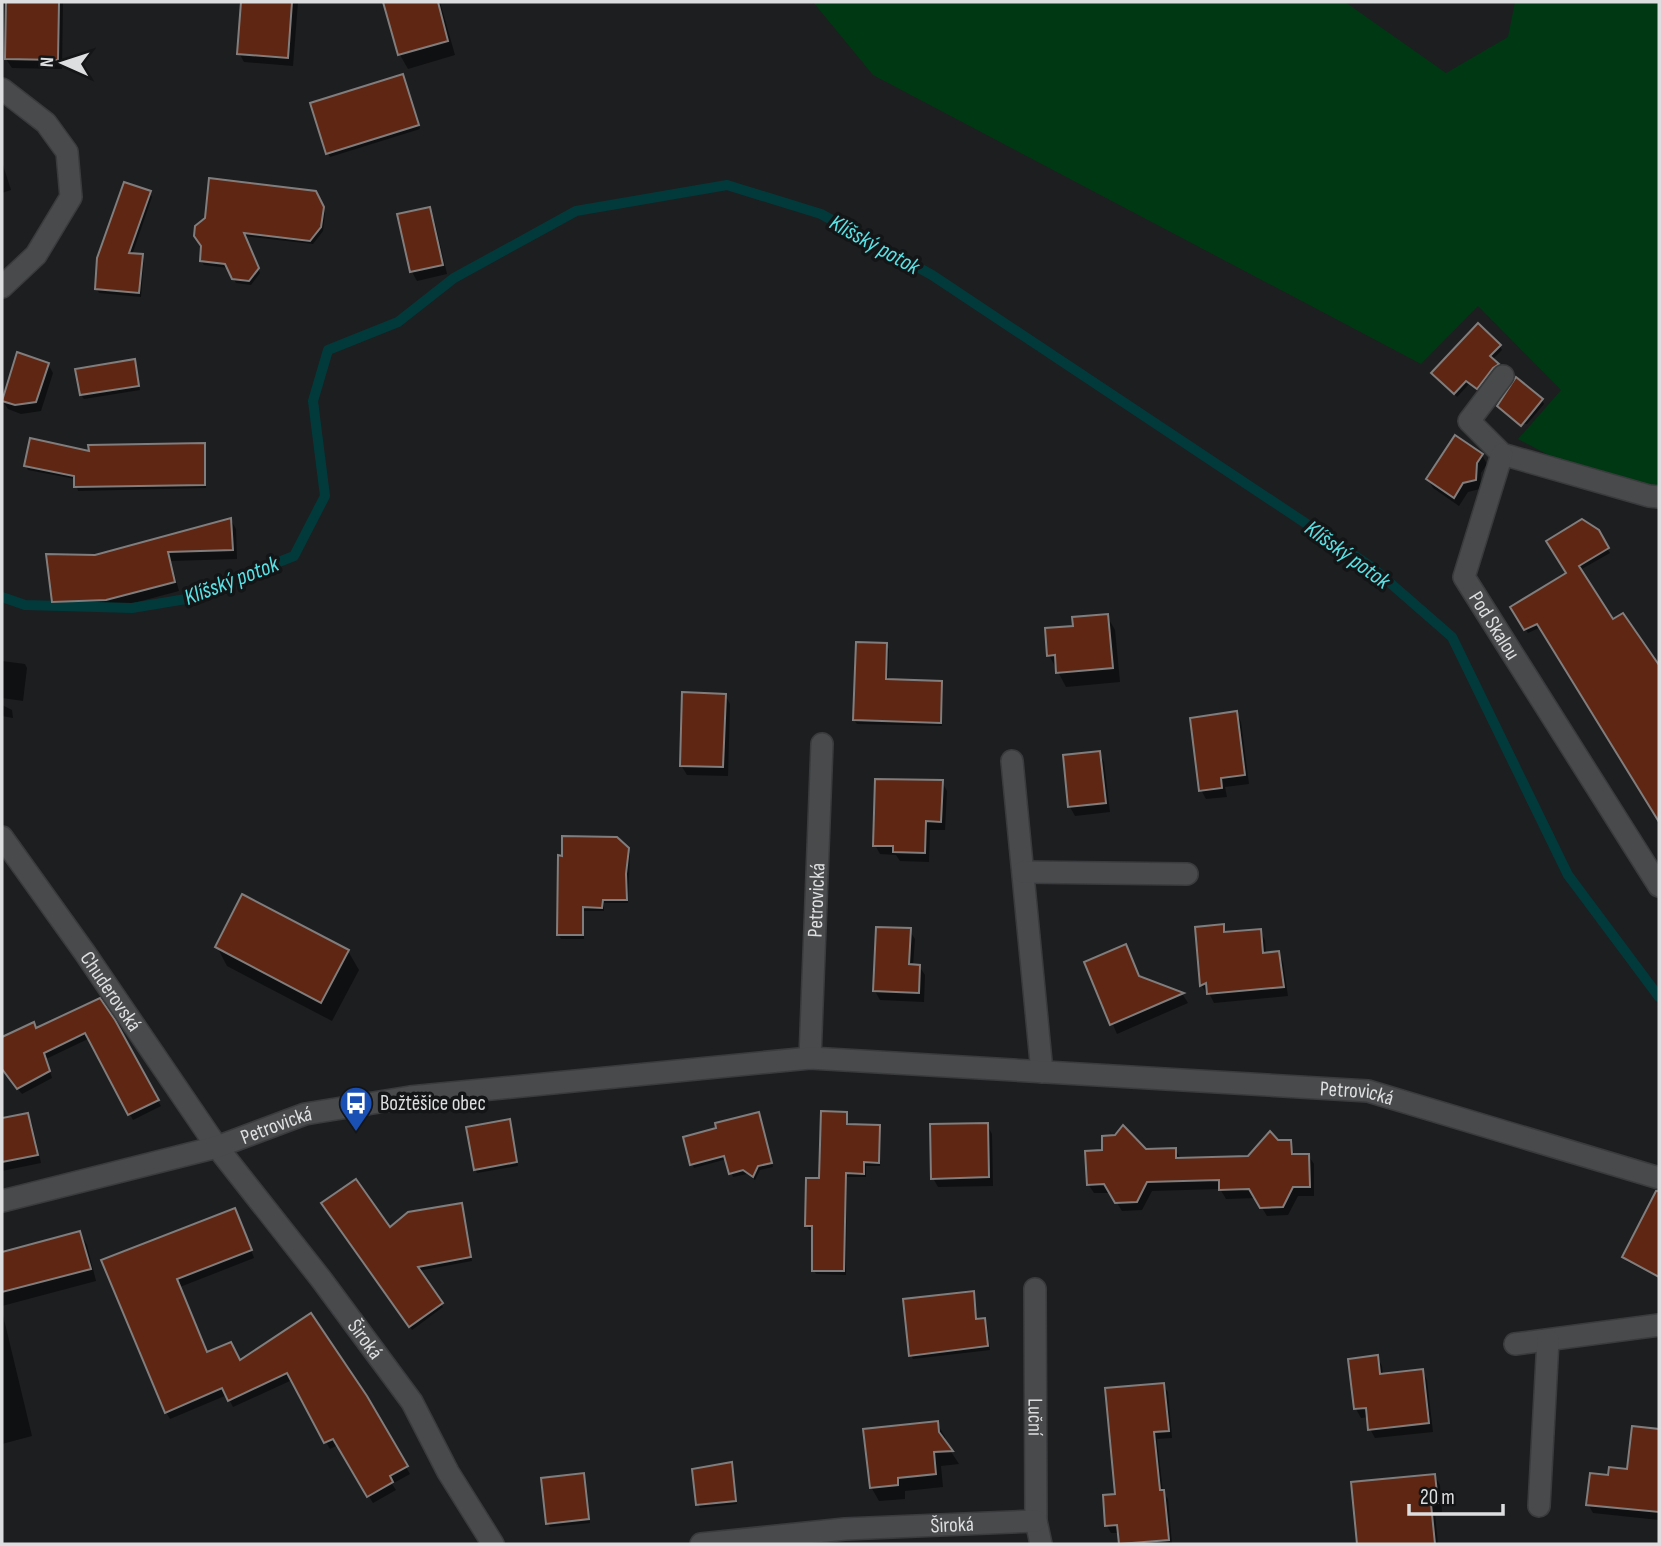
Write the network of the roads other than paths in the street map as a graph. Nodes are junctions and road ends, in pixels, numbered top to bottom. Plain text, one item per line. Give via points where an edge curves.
1 (2, 89) edge
2 (2, 287) edge
3 (1503, 376) dead end
4 (1502, 454) junction
5 (1659, 497) edge
6 (822, 744) dead end
7 (1012, 761) dead end
8 (2, 837) edge
9 (1023, 872) junction
10 (1187, 874) dead end
11 (1659, 886) edge
12 (810, 1058) junction
13 (1042, 1072) junction
14 (217, 1147) junction
15 (1659, 1178) edge
16 (2, 1201) edge
17 (1035, 1289) dead end
18 (1659, 1325) edge
19 (1548, 1340) junction
20 (1515, 1344) dead end
21 (1539, 1506) dead end
22 (1036, 1521) junction
23 (493, 1544) edge
24 (701, 1544) edge
25 (1041, 1544) edge

1 - 2 street via 46,123 66,152 71,197 36,255
3 - 4 street via 1469,421
4 - 5 street
4 - 11 street, Pod Skalou via 1464,577
6 - 12 street, Petrovická
7 - 9 street
8 - 14 street, Chuderovská
9 - 10 street
9 - 13 street
12 - 13 street, Petrovická
12 - 14 street, Petrovická via 410,1097 305,1114
13 - 15 street, Petrovická via 1368,1091
14 - 16 street, Petrovická
14 - 23 street, Široká via 412,1402
17 - 22 street, Luční
18 - 19 street
19 - 20 street
19 - 21 street
22 - 24 street, Široká via 845,1529
22 - 25 street, Luční

